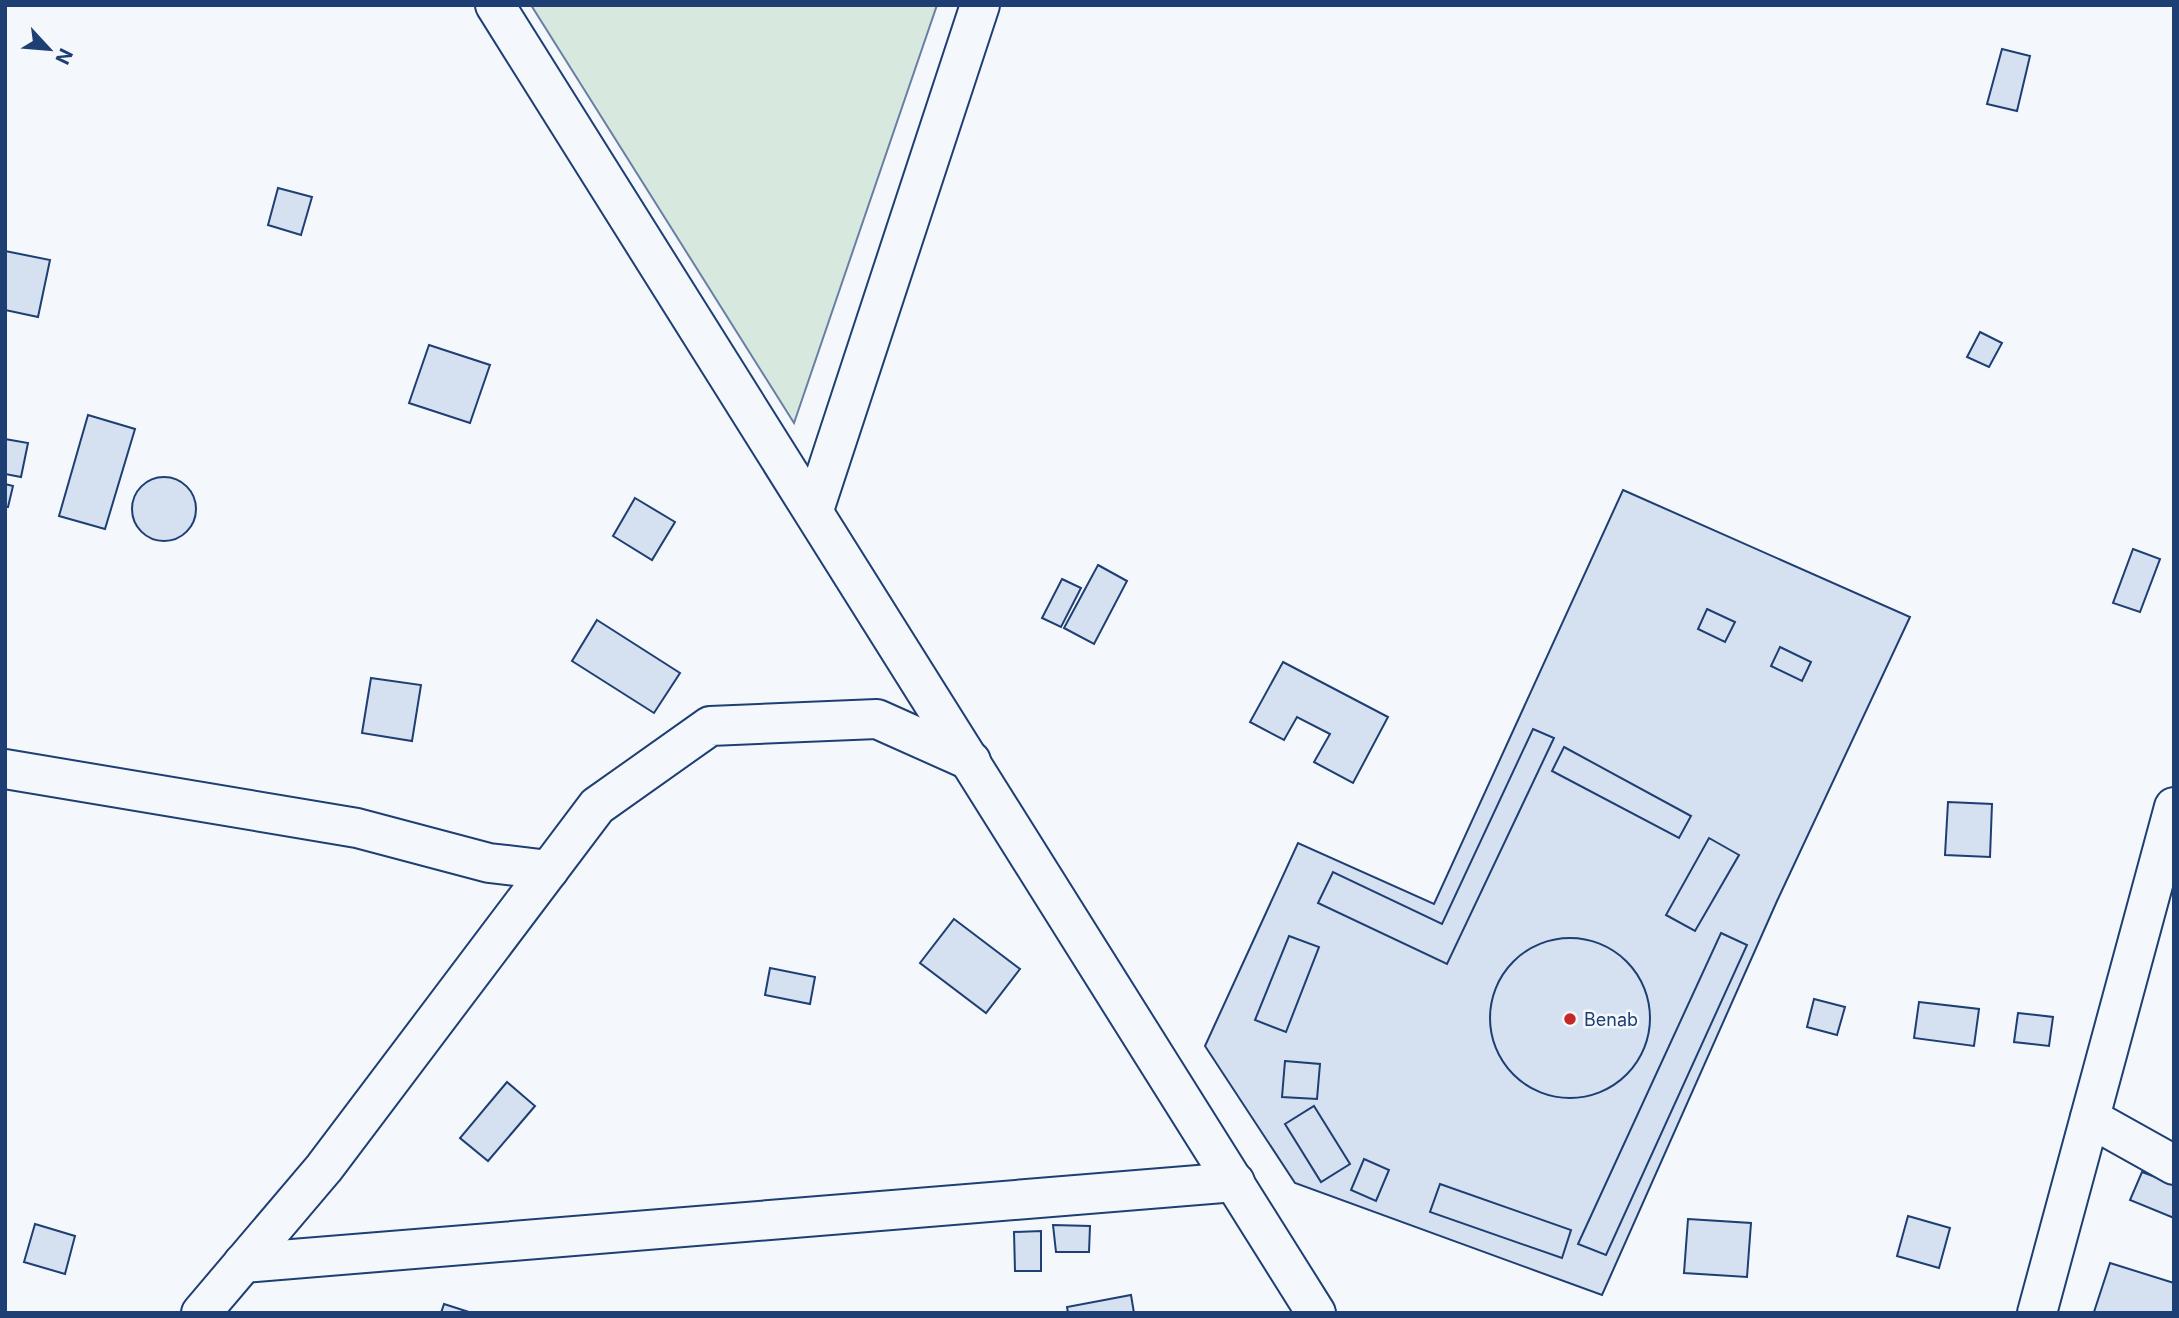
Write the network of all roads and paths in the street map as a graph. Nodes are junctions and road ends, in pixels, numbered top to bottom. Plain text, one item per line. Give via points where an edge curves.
1 (495, 5) edge
2 (980, 5) edge
3 (814, 510) junction
4 (971, 761) junction
5 (5, 769) edge
6 (2174, 807) edge
7 (549, 870) junction
8 (2090, 1118) junction
9 (2174, 1165) edge
10 (1235, 1182) junction
11 (243, 1263) junction
12 (201, 1313) edge
13 (1317, 1313) edge
14 (2037, 1313) edge

1 - 3 street
2 - 3 street
3 - 4 street
4 - 7 street via 877,719 710,726 597,806
4 - 10 street
5 - 7 street via 357,828 489,863
6 - 8 street
7 - 11 street via 324,1168
8 - 9 street
8 - 14 street
10 - 11 street
10 - 13 street
11 - 12 street

